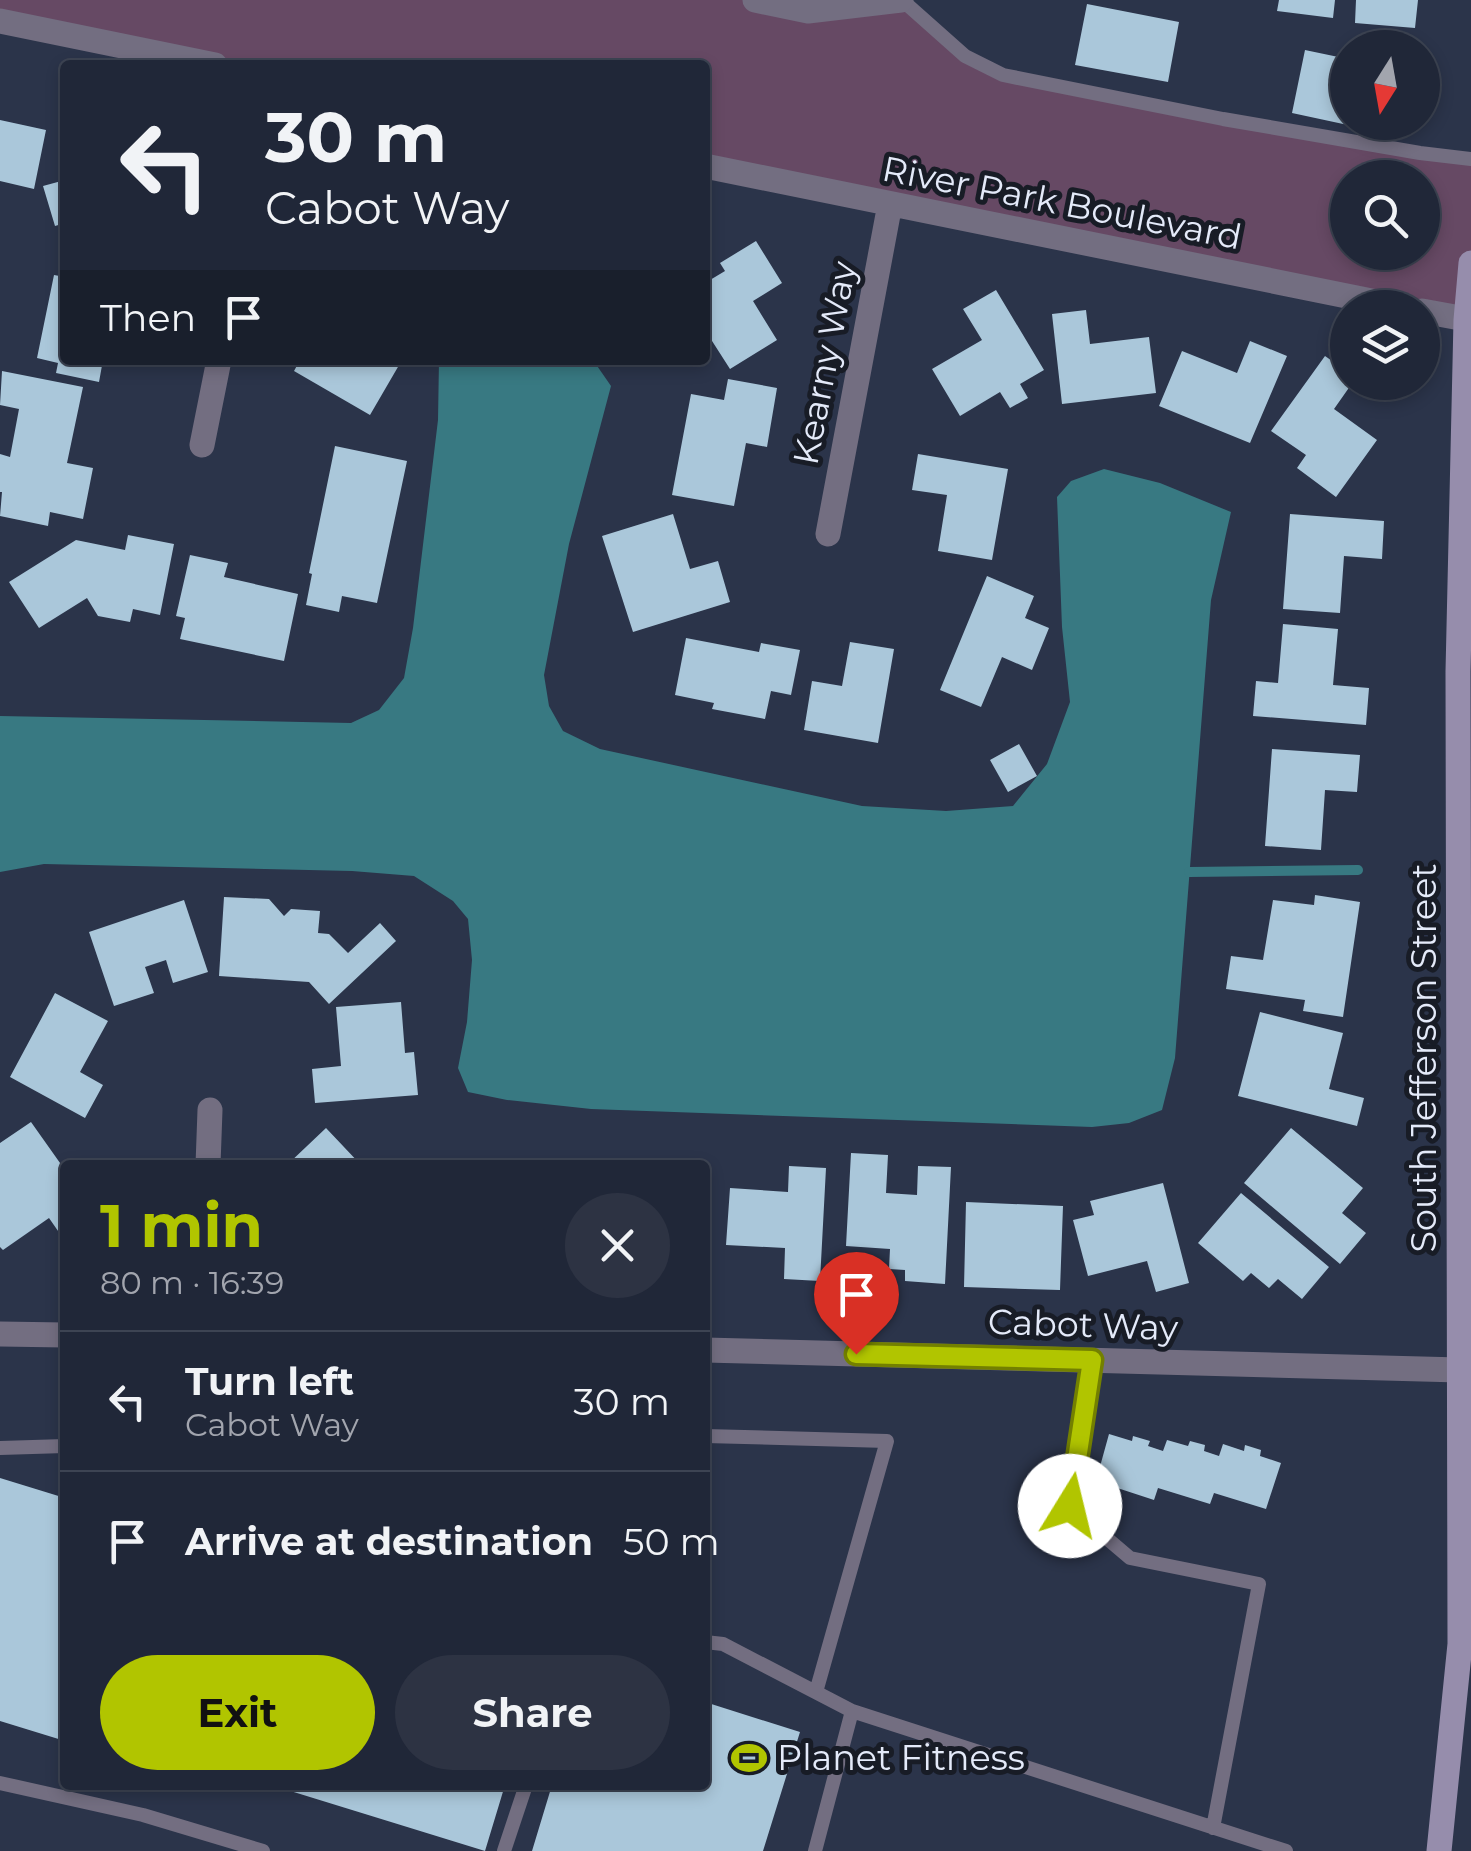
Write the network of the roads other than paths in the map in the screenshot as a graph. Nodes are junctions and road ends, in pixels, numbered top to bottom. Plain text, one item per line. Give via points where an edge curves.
1 (755, 0) edge
2 (902, 0) edge
3 (0, 21) edge
4 (191, 60) edge
5 (1471, 159) edge
6 (710, 167) edge
7 (890, 204) junction
8 (1471, 263) edge
9 (1330, 293) edge
10 (1440, 314) edge
11 (1469, 320) edge
12 (218, 365) edge
13 (202, 445) dead end
14 (828, 534) dead end
15 (1465, 709) edge
16 (210, 1110) dead end
17 (208, 1160) edge
18 (1465, 1204) edge
19 (0, 1334) edge
20 (60, 1335) edge
21 (710, 1350) edge
22 (1092, 1360) junction
23 (1460, 1370) junction
24 (710, 1436) edge
25 (60, 1446) edge
26 (0, 1448) edge
27 (1465, 1458) edge
28 (1465, 1542) edge
29 (710, 1643) edge
30 (816, 1692) junction
31 (852, 1711) junction
32 (0, 1782) edge
33 (524, 1790) edge
34 (1213, 1828) junction
35 (263, 1851) edge
36 (504, 1851) edge
37 (815, 1851) edge
38 (1286, 1851) edge
39 (1440, 1851) edge

1 - 2 street via 808,10
2 - 5 lane via 965,56 1003,75
3 - 4 street
6 - 7 street, River Park Boulevard
7 - 9 street, River Park Boulevard
7 - 14 street, Kearny Way
8 - 11 street, South Jefferson Street
10 - 11 street
11 - 15 street, South Jefferson Street
12 - 13 street
15 - 18 street, South Jefferson Street
16 - 17 street
18 - 23 street, South Jefferson Street
19 - 20 street
21 - 22 street, Cabot Way
22 - 23 street, Cabot Way
22 - 34 lane via 1070,1506 1130,1558 1259,1584
23 - 27 street, South Jefferson Street
24 - 30 lane via 886,1441
25 - 26 lane
27 - 28 street, South Jefferson Street
28 - 39 street, South Jefferson Street
29 - 30 lane
30 - 31 lane
31 - 34 lane
31 - 37 lane
32 - 35 lane
33 - 36 lane
34 - 38 lane

